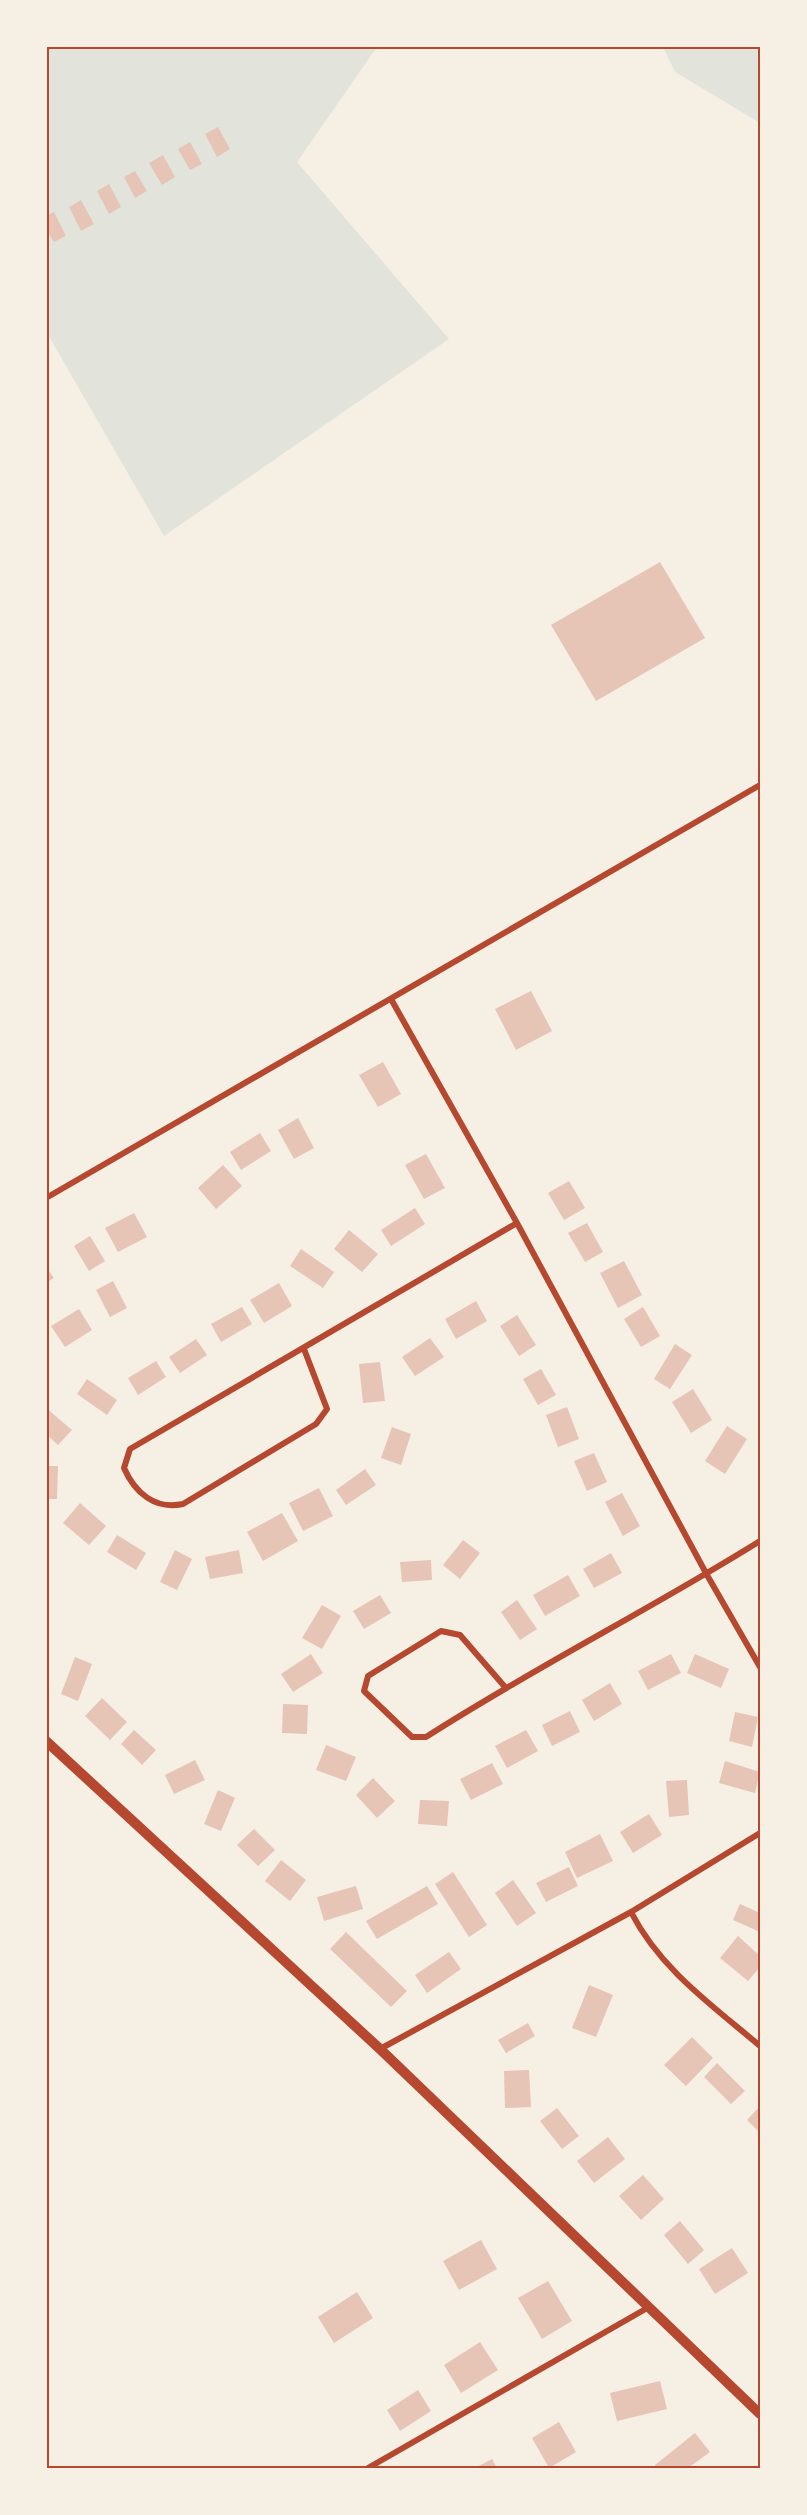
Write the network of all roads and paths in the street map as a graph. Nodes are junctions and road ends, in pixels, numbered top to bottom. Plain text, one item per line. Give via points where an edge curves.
1 (760, 785) edge
2 (391, 999) junction
3 (46, 1198) edge
4 (517, 1223) junction
5 (304, 1349) junction
6 (760, 1541) edge
7 (707, 1575) junction
8 (760, 1667) edge
9 (505, 1687) junction
10 (46, 1741) edge
11 (760, 1833) edge
12 (631, 1912) junction
13 (760, 2046) edge
14 (380, 2049) junction
15 (649, 2307) junction
16 (760, 2414) edge
17 (368, 2469) edge

1 - 2 street
2 - 3 street
2 - 4 street
4 - 5 street
4 - 7 street
5 - 5 street via 130,1449 124,1468 131,1485 150,1501 167,1508 183,1504 316,1424 327,1409
6 - 7 street
7 - 8 street
7 - 9 street
9 - 9 street via 426,1737 412,1737 364,1691 368,1676 441,1631 460,1635
10 - 14 street
11 - 12 street
12 - 13 street via 640,1932 665,1964
12 - 14 street
14 - 15 street
15 - 16 street
15 - 17 street

